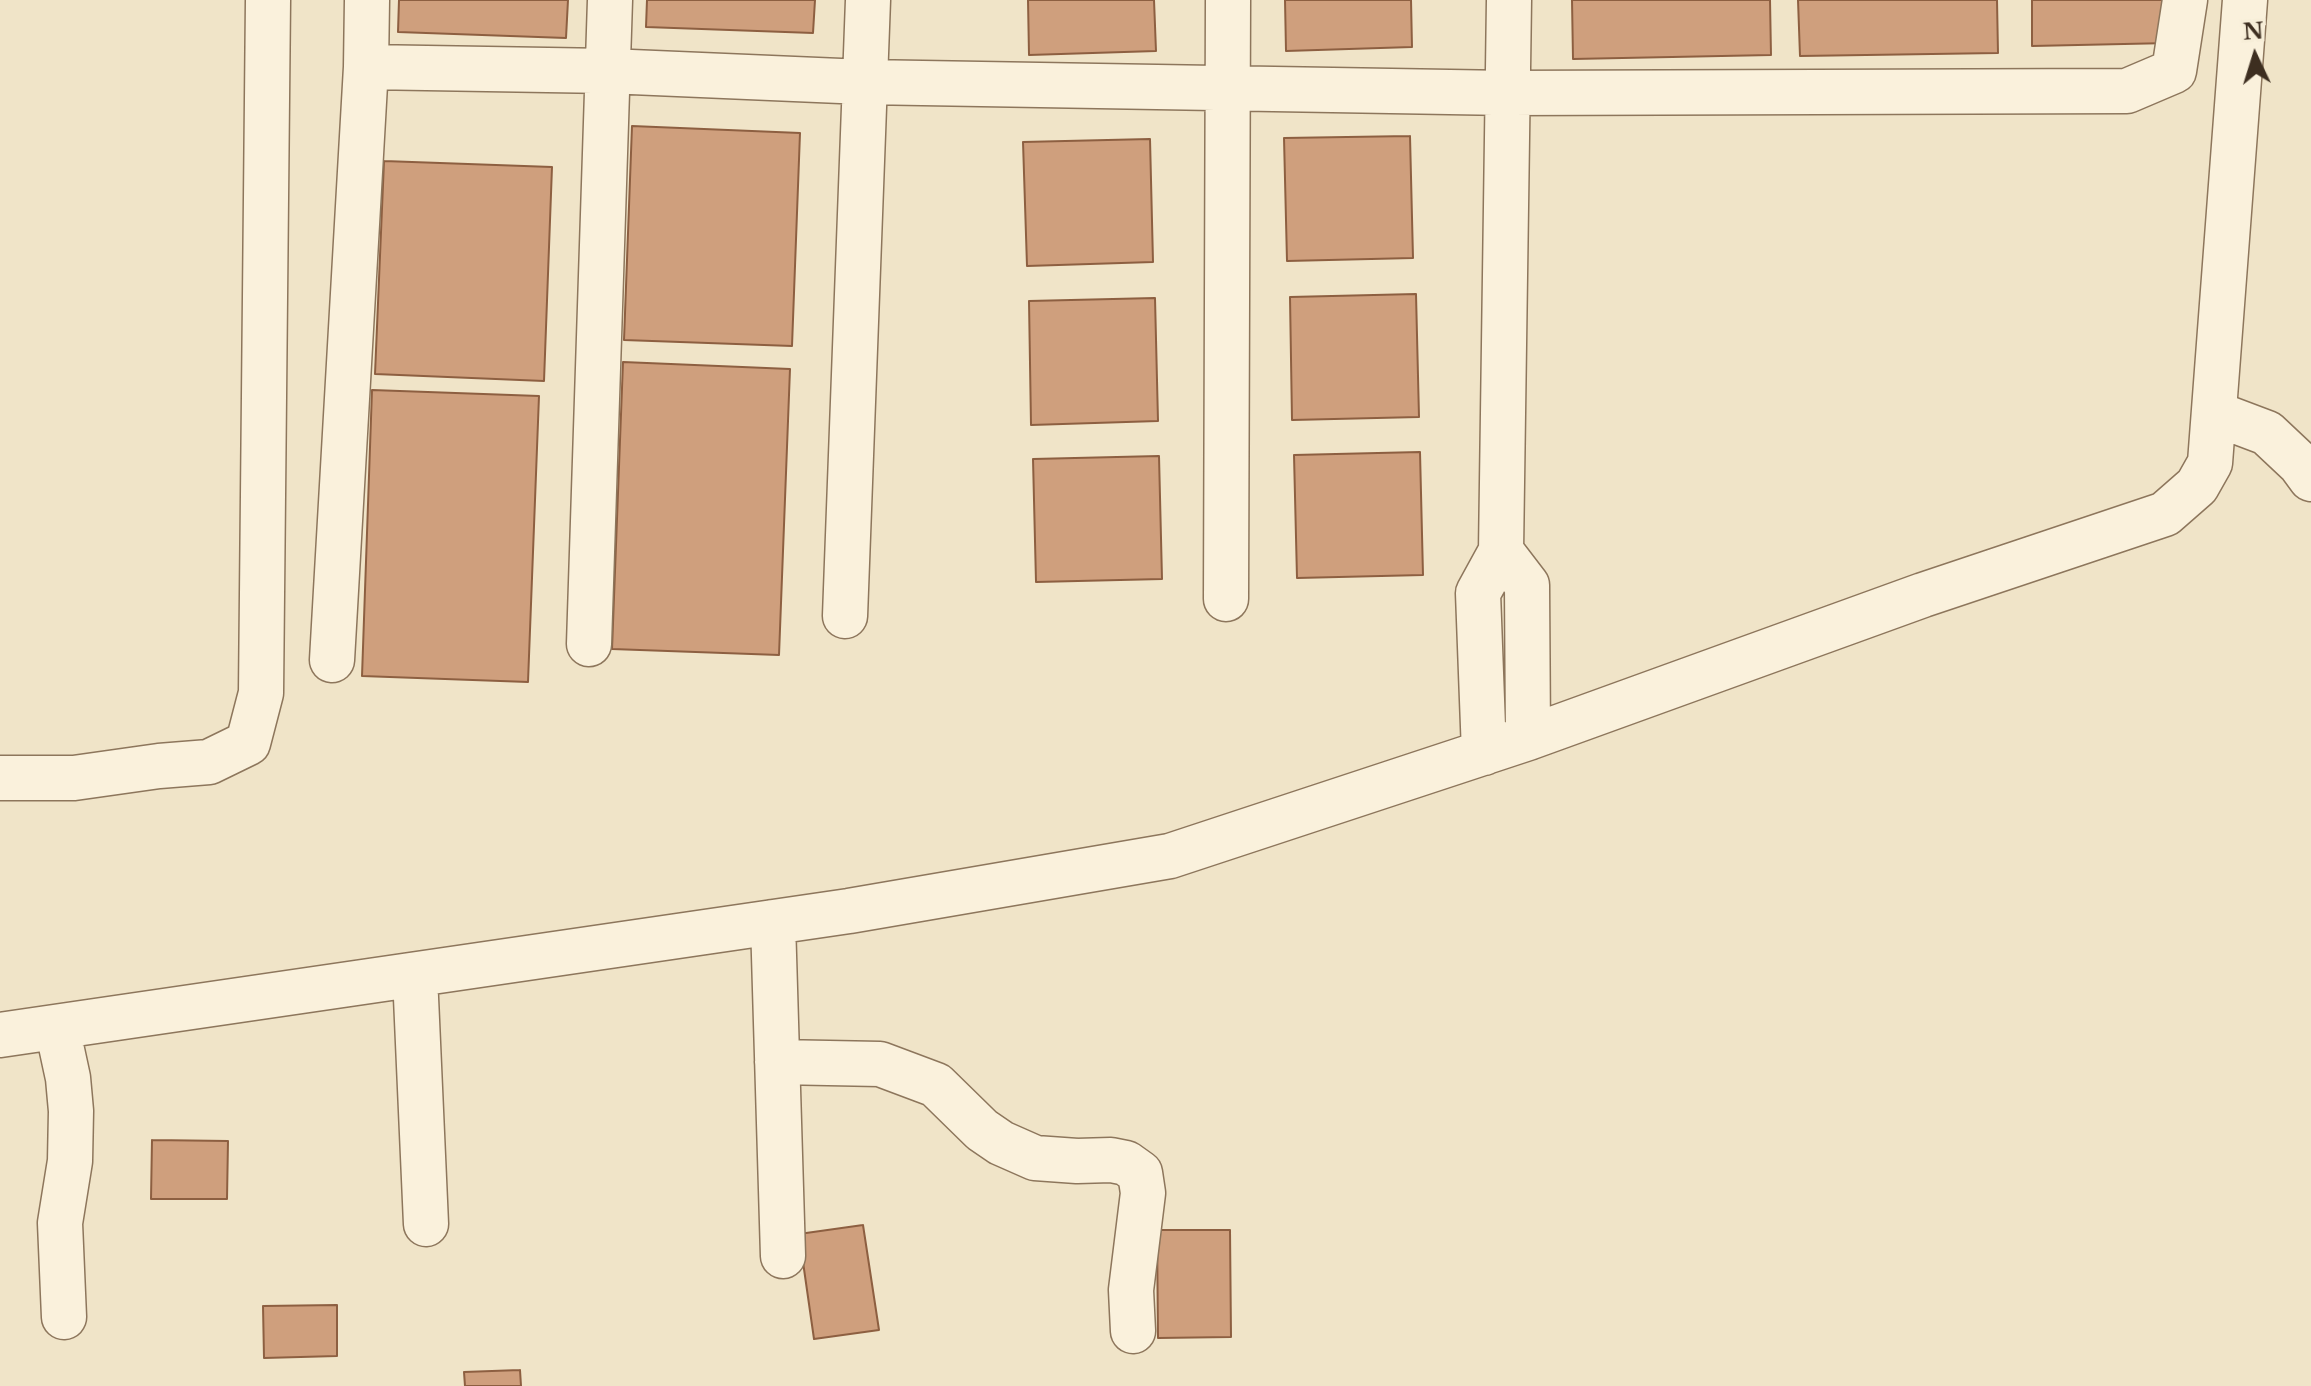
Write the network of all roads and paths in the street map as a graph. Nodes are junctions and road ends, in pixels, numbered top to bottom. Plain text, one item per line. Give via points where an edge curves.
1 (268, 0) edge
2 (367, 0) edge
3 (610, 0) edge
4 (868, 0) edge
5 (1228, 0) edge
6 (1509, 0) edge
7 (2185, 0) edge
8 (2245, 0) edge
9 (366, 67) junction
10 (608, 71) junction
11 (864, 82) junction
12 (1228, 89) junction
13 (1508, 93) junction
14 (2214, 413) junction
15 (2311, 479) edge
16 (1501, 551) junction
17 (1226, 599) dead end
18 (845, 616) dead end
19 (589, 644) dead end
20 (332, 660) dead end
21 (1528, 738) junction
22 (1484, 753) junction
23 (0, 778) edge
24 (773, 922) junction
25 (415, 975) junction
26 (57, 1027) junction
27 (0, 1035) edge
28 (777, 1062) junction
29 (426, 1224) dead end
30 (783, 1256) dead end
31 (64, 1317) dead end
32 (1133, 1331) dead end

1 - 23 street via 261,693 248,743 209,762 74,778
2 - 9 street
3 - 10 street
4 - 11 street
5 - 12 street
6 - 13 street
7 - 13 street via 2174,71 2127,91
8 - 14 street
9 - 10 street
9 - 20 street
10 - 11 street
10 - 19 street
11 - 12 street
11 - 18 street
12 - 13 street
12 - 17 street
13 - 16 street
14 - 15 street via 2267,433
14 - 21 street via 2210,463 2197,486 2165,514
16 - 21 street via 1527,585
16 - 22 street via 1478,593
21 - 22 street
22 - 24 street via 1170,856
24 - 25 street
24 - 28 street
25 - 26 street
25 - 29 street
26 - 27 street
26 - 31 street via 71,1111 60,1223
28 - 30 street
28 - 32 street via 880,1064 936,1085 982,1130 1035,1158 1111,1160 1140,1173

